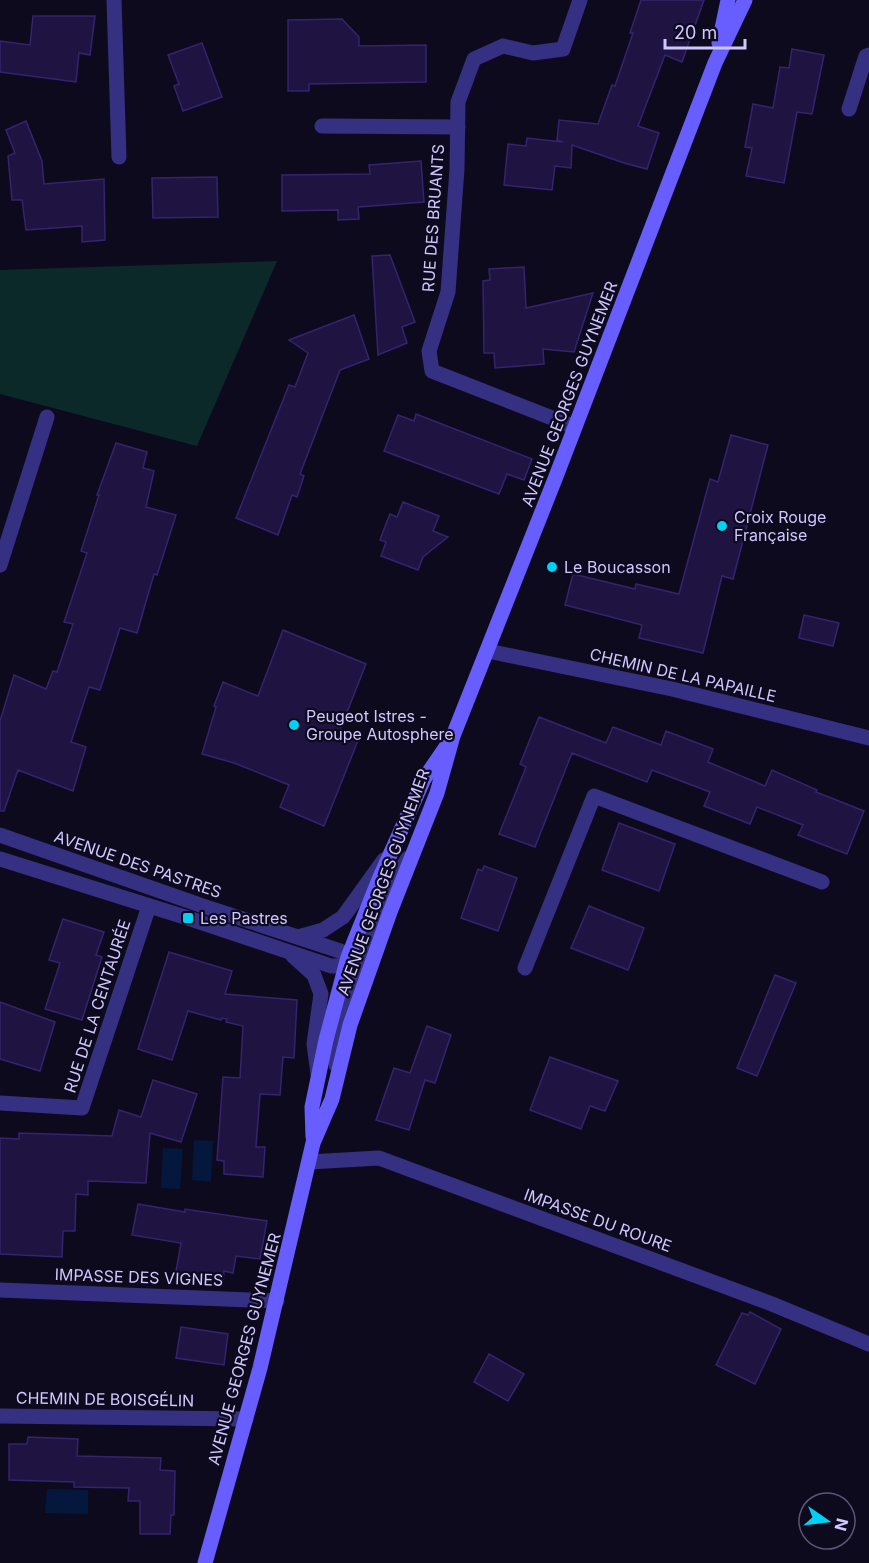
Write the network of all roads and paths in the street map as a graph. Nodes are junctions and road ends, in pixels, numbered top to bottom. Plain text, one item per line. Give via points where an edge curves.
1 (114, 0) edge
2 (580, 0) edge
3 (728, 0) edge
4 (745, 0) edge
5 (869, 55) edge
6 (715, 63) junction
7 (849, 109) dead end
8 (322, 126) dead end
9 (458, 127) junction
10 (119, 157) dead end
11 (47, 417) dead end
12 (575, 427) junction
13 (0, 565) edge
14 (488, 651) junction
15 (453, 736) junction
16 (869, 738) edge
17 (0, 836) edge
18 (393, 847) junction
19 (415, 849) junction
20 (0, 859) edge
21 (822, 882) dead end
22 (148, 906) junction
23 (298, 937) junction
24 (289, 952) junction
25 (351, 963) junction
26 (525, 968) dead end
27 (318, 1077) junction
28 (335, 1087) junction
29 (0, 1103) edge
30 (313, 1143) junction
31 (309, 1162) junction
32 (0, 1290) edge
33 (277, 1301) junction
34 (869, 1344) edge
35 (0, 1416) edge
36 (246, 1419) junction
37 (206, 1563) edge

1 - 10 street
2 - 9 street, RUE DES BRUANTS via 563,49 533,53 503,46 474,59 458,102
3 - 6 main road, AVENUE GEORGES GUYNEMER
4 - 6 main road, AVENUE GEORGES GUYNEMER
5 - 7 street
6 - 12 main road, AVENUE GEORGES GUYNEMER
8 - 9 street
9 - 12 street, RUE DES BRUANTS via 448,292 429,351 432,371
11 - 13 street
12 - 14 main road, AVENUE GEORGES GUYNEMER
14 - 15 main road, AVENUE GEORGES GUYNEMER
14 - 16 street, CHEMIN DE LA PAPAILLE via 672,689
15 - 18 main road, AVENUE GEORGES GUYNEMER via 424,779
15 - 19 main road, AVENUE GEORGES GUYNEMER via 437,793
17 - 23 street, AVENUE DES PASTRES
18 - 23 street via 343,917 323,930
18 - 25 main road, AVENUE GEORGES GUYNEMER
19 - 25 street via 380,903
19 - 28 main road, AVENUE GEORGES GUYNEMER via 351,1025
20 - 22 street
21 - 26 street via 594,796
22 - 24 street
22 - 29 street, RUE DE LA CENTAURÉE via 82,1108
23 - 25 street, AVENUE DES PASTRES via 340,951
24 - 25 street via 331,966
24 - 27 street via 315,975 321,994 314,1044
25 - 27 main road, AVENUE GEORGES GUYNEMER
25 - 28 street via 338,1034
27 - 30 main road, AVENUE GEORGES GUYNEMER via 312,1107
28 - 30 main road, AVENUE GEORGES GUYNEMER
30 - 31 main road, AVENUE GEORGES GUYNEMER
31 - 33 main road, AVENUE GEORGES GUYNEMER
31 - 34 street, IMPASSE DU ROURE via 379,1158
32 - 33 street, IMPASSE DES VIGNES
33 - 36 main road, AVENUE GEORGES GUYNEMER
35 - 36 street, CHEMIN DE BOISGÉLIN
36 - 37 main road, AVENUE GEORGES GUYNEMER

